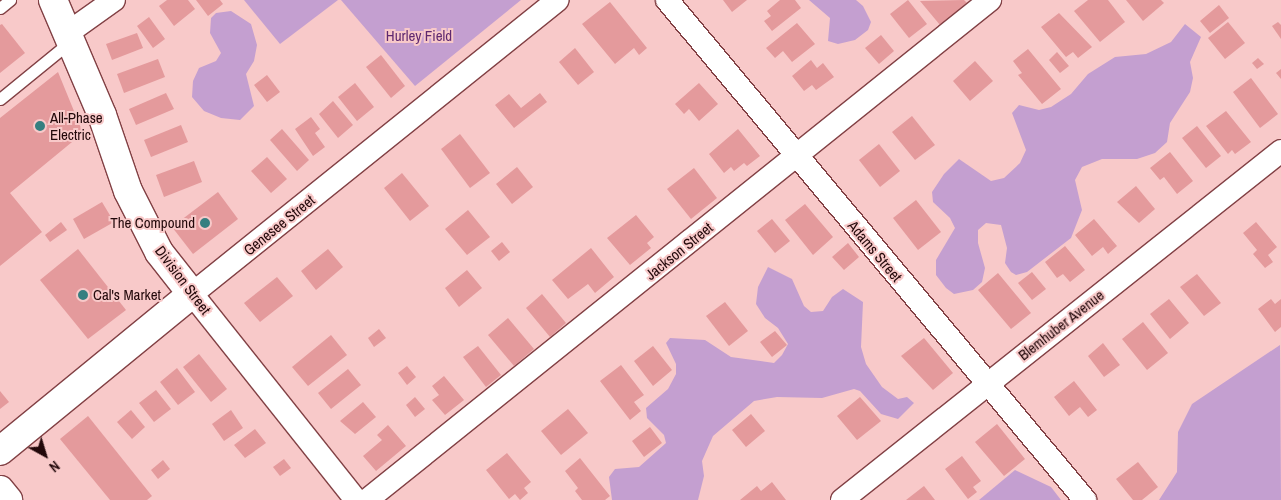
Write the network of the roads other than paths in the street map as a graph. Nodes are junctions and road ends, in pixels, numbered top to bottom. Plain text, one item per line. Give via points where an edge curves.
1 (10, 0) edge
2 (53, 0) edge
3 (114, 0) edge
4 (558, 0) edge
5 (667, 0) edge
6 (990, 0) edge
7 (0, 8) edge
8 (71, 36) junction
9 (0, 99) edge
10 (1281, 151) edge
11 (796, 155) junction
12 (192, 294) junction
13 (987, 384) junction
14 (0, 451) edge
15 (0, 490) edge
16 (8, 500) edge
17 (356, 500) edge
18 (367, 500) edge
19 (842, 500) edge
20 (1085, 500) edge

1 - 7 lane
2 - 8 street, Division Street
3 - 8 street
4 - 12 street, Genesee Street
5 - 11 street, Adams Street
6 - 11 street, Jackson Street
8 - 9 lane
8 - 12 street, Division Street via 128,191 159,252
10 - 13 street, Blemhuber Avenue
11 - 13 street, Adams Street
11 - 18 street, Jackson Street
12 - 14 street, Genesee Street
12 - 17 street, Division Street
13 - 19 street, Blemhuber Avenue
13 - 20 street, Adams Street
15 - 16 street

